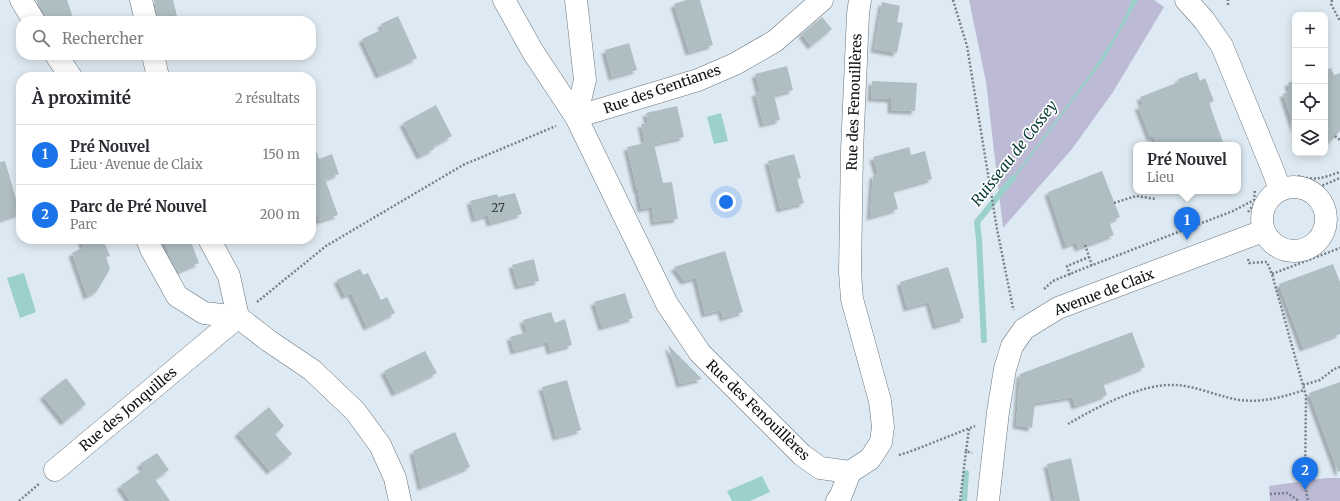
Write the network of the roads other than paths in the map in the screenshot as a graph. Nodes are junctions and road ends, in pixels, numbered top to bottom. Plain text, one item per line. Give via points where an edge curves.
1 (21, 0) edge
2 (141, 0) edge
3 (504, 0) edge
4 (576, 0) edge
5 (822, 0) edge
6 (860, 0) edge
7 (1186, 0) edge
8 (31, 16) edge
9 (145, 16) edge
10 (59, 60) edge
11 (154, 60) edge
12 (68, 72) edge
13 (157, 72) edge
14 (576, 117) junction
15 (1280, 190) junction
16 (1332, 204) edge
17 (1264, 231) junction
18 (149, 244) edge
19 (212, 244) edge
20 (238, 317) junction
21 (55, 470) road end
22 (850, 472) junction
23 (400, 501) edge
24 (837, 501) edge
25 (988, 501) edge

1 - 8 street
2 - 9 street
3 - 14 street, Rue des Fenouillères via 533,52
4 - 14 street via 585,80
5 - 14 street, Rue des Gentianes via 775,41 735,64 698,80
6 - 22 street, Rue des Fenouillères via 852,151 850,272 852,299 880,401 883,427 881,442 870,459
7 - 15 street via 1222,46
10 - 12 street
11 - 13 street
14 - 22 street, Rue des Fenouillères via 667,304 700,353 802,455 820,468
15 - 16 street via 1300,188
15 - 17 street via 1270,197 1264,207 1261,219
16 - 17 street via 1323,232 1316,242 1305,250 1293,252 1280,249 1270,241
17 - 25 street, Avenue de Claix via 1058,308 1024,329 1012,346 1005,369
18 - 20 street via 177,296 204,313
19 - 20 street via 229,276
20 - 21 street, Rue des Jonquilles
20 - 23 street via 312,370 355,411 380,445 396,478
22 - 24 street

